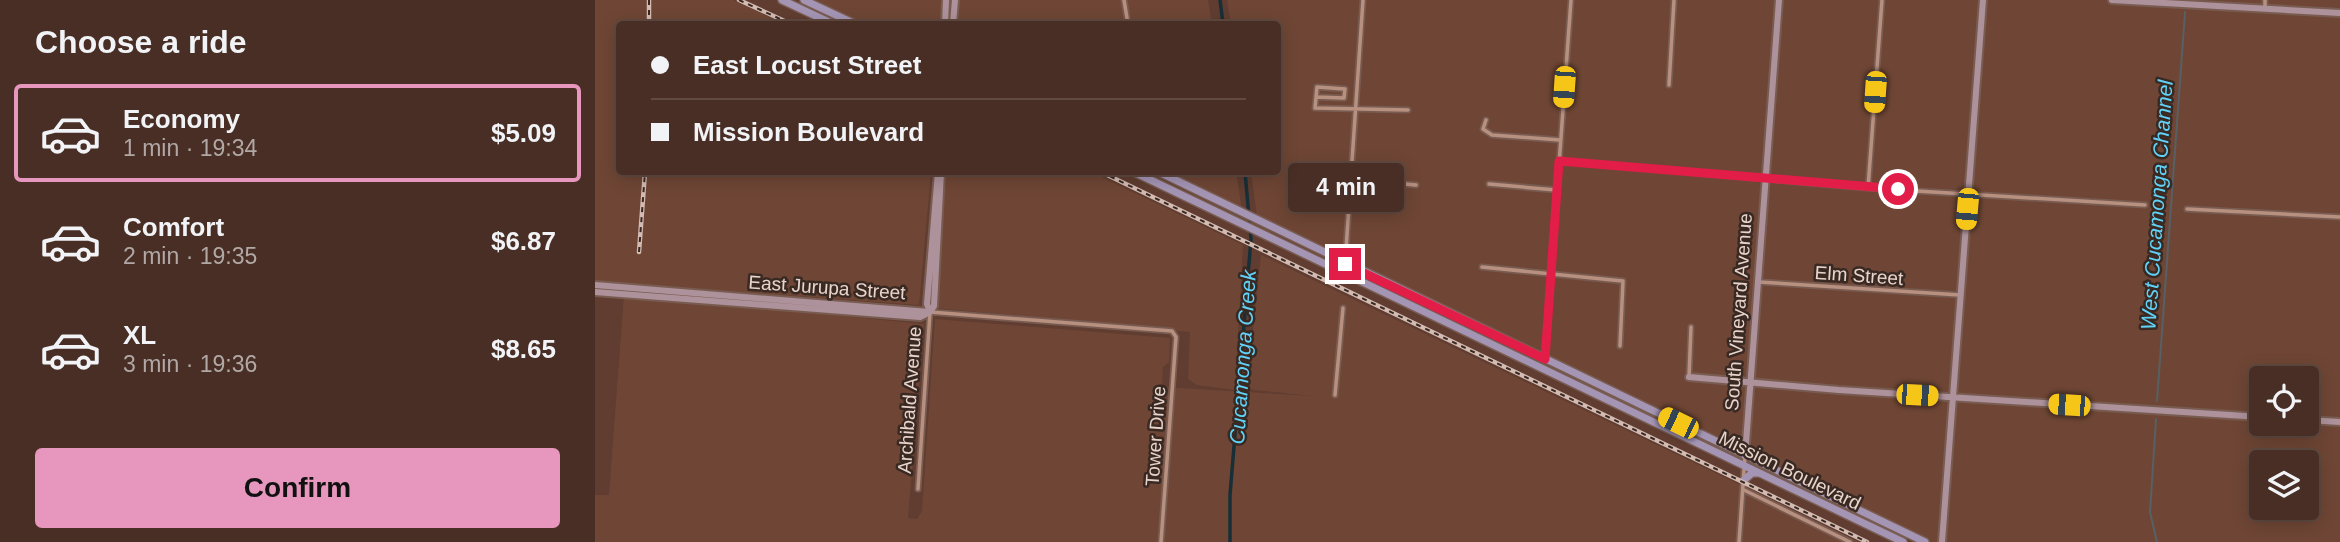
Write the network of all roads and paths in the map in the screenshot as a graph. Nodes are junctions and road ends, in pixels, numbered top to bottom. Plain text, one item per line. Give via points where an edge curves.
1 (782, 0) edge
2 (804, 0) edge
3 (946, 0) edge
4 (955, 0) edge
5 (1124, 0) edge
6 (1363, 0) edge
7 (1571, 0) edge
8 (1674, 0) edge
9 (1779, 0) edge
10 (1882, 0) edge
11 (1983, 0) edge
12 (2112, 0) edge
13 (2265, 0) edge
14 (2265, 9) junction
15 (2340, 13) edge
16 (827, 21) edge
17 (849, 21) edge
18 (945, 21) edge
19 (953, 21) edge
20 (1128, 21) edge
21 (1669, 85) dead end
22 (1316, 97) junction
23 (1356, 109) junction
24 (1408, 110) dead end
25 (1486, 120) dead end
26 (1560, 140) junction
27 (1559, 161) junction
28 (939, 175) edge
29 (939, 175) edge
30 (1140, 175) edge
31 (1165, 175) edge
32 (1351, 179) junction
33 (1764, 179) junction
34 (1489, 184) dead end
35 (1418, 185) dead end
36 (1868, 188) junction
37 (1556, 190) junction
38 (1968, 194) junction
39 (2145, 205) dead end
40 (2187, 208) dead end
41 (2340, 217) edge
42 (930, 253) junction
43 (1343, 267) junction
44 (1482, 267) dead end
45 (936, 269) junction
46 (1550, 274) junction
47 (1756, 282) junction
48 (595, 285) edge
49 (595, 292) edge
50 (1960, 295) junction
51 (1343, 308) dead end
52 (930, 312) junction
53 (1691, 327) dead end
54 (1620, 346) dead end
55 (1545, 359) junction
56 (1689, 377) joint
57 (1749, 383) junction
58 (1335, 395) dead end
59 (1953, 397) junction
60 (2249, 416) edge
61 (2319, 421) edge
62 (2340, 422) edge
63 (1745, 456) junction
64 (1745, 466) junction
65 (1759, 473) junction
66 (1744, 480) junction
67 (918, 489) dead end
68 (1744, 490) junction
69 (1161, 542) edge
70 (1739, 542) edge
71 (1850, 542) edge
72 (1903, 542) edge
73 (1926, 542) edge
74 (1942, 542) edge

1 - 16 main road
2 - 17 main road
3 - 18 main road
4 - 19 main road
5 - 20 street
6 - 23 street
7 - 26 street
8 - 21 street
9 - 33 main road, South Vineyard Avenue
10 - 36 street
11 - 38 main road
12 - 14 main road
13 - 14 street
14 - 15 main road
22 - 22 street via 1317,87 1345,89 1344,98
22 - 23 street via 1315,108
23 - 24 street
23 - 32 street
25 - 26 street via 1483,129 1492,135
26 - 27 street
27 - 33 street
27 - 37 street
28 - 42 main road, Archibald Avenue
29 - 45 main road, Archibald Avenue
30 - 43 main road, Mission Boulevard
31 - 43 main road, Mission Boulevard
32 - 35 street
32 - 43 street
33 - 36 street
33 - 47 main road, South Vineyard Avenue
34 - 37 street
36 - 38 street
37 - 46 street
38 - 39 street
38 - 50 main road
40 - 41 street
42 - 45 main road
42 - 52 main road, Archibald Avenue
43 - 55 main road, Mission Boulevard
43 - 64 main road, Mission Boulevard
44 - 46 street
45 - 52 main road, Archibald Avenue
46 - 54 street via 1623,281
46 - 55 street
47 - 50 street, Elm Street
47 - 57 main road, South Vineyard Avenue
48 - 52 main road, East Jurupa Street
49 - 52 main road, East Jurupa Street via 920,317
50 - 59 main road
51 - 58 street
52 - 67 street, Archibald Avenue
52 - 69 street, Tower Drive via 1174,332
53 - 56 street
55 - 63 main road, Mission Boulevard
56 - 57 main road
57 - 59 main road
57 - 63 main road, South Vineyard Avenue
59 - 60 main road
59 - 74 main road
61 - 62 main road
63 - 64 street, South Vineyard Avenue
63 - 73 main road, Mission Boulevard
64 - 65 main road, Mission Boulevard
64 - 66 street, South Vineyard Avenue
65 - 66 main road
65 - 72 main road, Mission Boulevard
66 - 68 street, South Vineyard Avenue
68 - 70 street, South Vineyard Avenue
68 - 71 street

